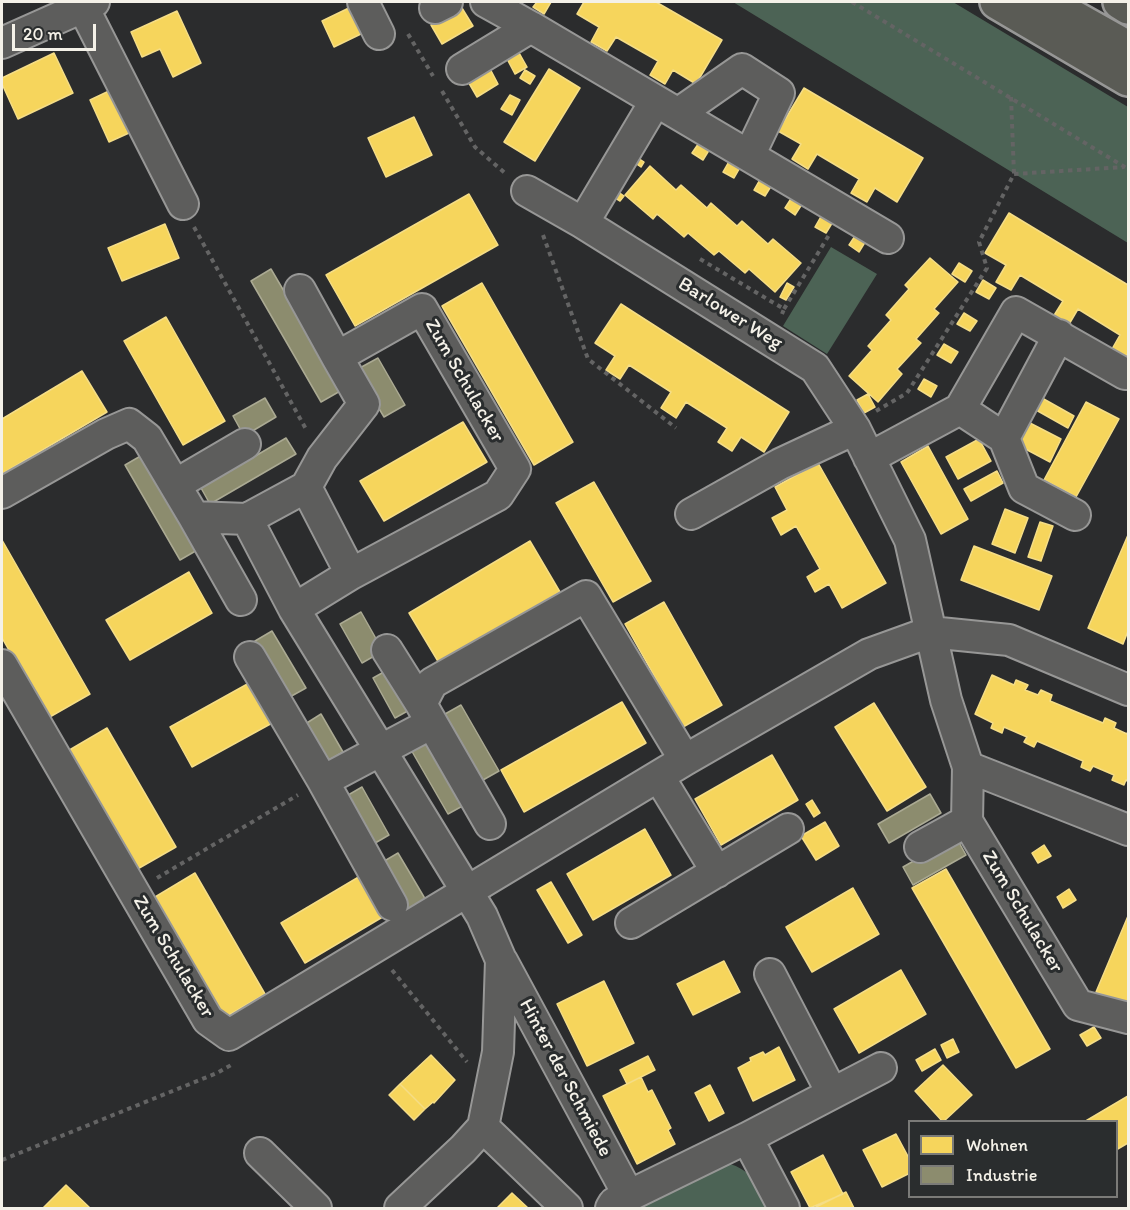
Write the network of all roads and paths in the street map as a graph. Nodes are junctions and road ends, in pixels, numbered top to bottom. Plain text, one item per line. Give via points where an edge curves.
1 (363, 2) edge
2 (486, 2) edge
3 (852, 2) edge
4 (996, 2) edge
5 (1046, 2) edge
6 (1119, 2) edge
7 (88, 4) edge
8 (1128, 7) edge
9 (531, 27) junction
10 (391, 29) joint
11 (2, 44) edge
12 (1128, 48) edge
13 (462, 69) dead end
14 (1128, 79) edge
15 (1011, 97) junction
16 (667, 107) junction
17 (749, 156) junction
18 (1126, 168) edge
19 (1014, 174) junction
20 (527, 191) junction
21 (183, 204) joint
22 (843, 212) junction
23 (583, 223) junction
24 (888, 238) dead end
25 (300, 290) dead end
26 (784, 309) dead end
27 (1059, 335) junction
28 (337, 357) junction
29 (1125, 374) dead end
30 (960, 409) junction
31 (853, 427) junction
32 (676, 428) dead end
33 (1004, 438) junction
34 (245, 444) dead end
35 (322, 458) junction
36 (869, 458) junction
37 (175, 484) junction
38 (306, 486) junction
39 (2, 493) edge
40 (691, 514) dead end
41 (1075, 515) dead end
42 (194, 517) junction
43 (247, 519) junction
44 (351, 574) junction
45 (242, 600) dead end
46 (294, 609) junction
47 (930, 632) junction
48 (387, 650) dead end
49 (250, 657) dead end
50 (2, 665) edge
51 (1128, 690) edge
52 (426, 713) junction
53 (380, 750) junction
54 (685, 760) junction
55 (968, 767) junction
56 (659, 777) junction
57 (323, 781) junction
58 (967, 821) junction
59 (490, 824) dead end
60 (788, 829) dead end
61 (1128, 830) edge
62 (920, 846) dead end
63 (717, 872) junction
64 (134, 892) junction
65 (467, 893) junction
66 (392, 905) dead end
67 (631, 923) dead end
68 (501, 960) junction
69 (392, 969) dead end
70 (770, 974) dead end
71 (1128, 1018) edge
72 (881, 1068) dead end
73 (489, 1089) junction
74 (832, 1093) junction
75 (483, 1127) junction
76 (747, 1138) junction
77 (260, 1152) dead end
78 (620, 1202) edge
79 (316, 1209) edge
80 (399, 1209) edge
81 (567, 1209) edge
82 (784, 1209) edge

1 - 10 street
2 - 9 street
3 - 15 path
4 - 14 highway
5 - 12 highway
6 - 8 highway
7 - 11 street
7 - 21 street
9 - 13 street
9 - 16 street
10 - 20 path via 475,147
15 - 18 path
15 - 19 path
16 - 17 street
16 - 17 street via 742,69 779,93
16 - 23 street
17 - 22 street
18 - 19 path
19 - 31 path via 979,242 987,267 913,384 907,393
20 - 23 street, Barlower Weg
20 - 32 path via 588,359
21 - 35 path
22 - 24 street
22 - 26 path
23 - 31 street, Barlower Weg via 815,368
25 - 28 street
27 - 29 street
27 - 30 street via 1016,312
27 - 33 street
28 - 35 street via 364,404
28 - 44 street, Zum Schulacker via 422,309 515,469 498,495
30 - 33 street
30 - 36 street
31 - 36 street, Barlower Weg
31 - 40 street
33 - 41 street via 1024,488
34 - 37 street
35 - 38 street
36 - 47 street, Barlower Weg via 910,540
37 - 39 street via 147,438 129,424
37 - 42 street
38 - 43 street
38 - 44 street
42 - 43 street
42 - 45 street
43 - 46 street
44 - 46 street, Zum Schulacker
46 - 53 street
47 - 51 street, Zum Schulacker via 1010,640
47 - 54 street, Zum Schulacker via 869,654
47 - 55 street via 946,700
48 - 52 street
49 - 57 street
50 - 64 street, Zum Schulacker
52 - 53 street
52 - 54 street via 432,683 586,596
52 - 59 street
53 - 57 street
53 - 65 street
54 - 56 street, Zum Schulacker
55 - 58 street
55 - 61 street
56 - 63 street
56 - 65 street, Zum Schulacker
57 - 64 path
57 - 66 street
58 - 62 street
58 - 71 street, Zum Schulacker via 1078,1005
60 - 63 street
63 - 67 street
64 - 65 street, Zum Schulacker via 208,1020 229,1035
65 - 68 street, Hinter der Schmiede
68 - 73 street, Hinter der Schmiede via 498,1052
68 - 78 street, Hinter der Schmiede
69 - 73 path
70 - 74 street
72 - 74 street, Hinter der Schmiede
73 - 75 street, Hinter der Schmiede
74 - 76 street, Hinter der Schmiede
75 - 80 street
75 - 81 street
76 - 78 street, Hinter der Schmiede
76 - 82 street
77 - 79 street

